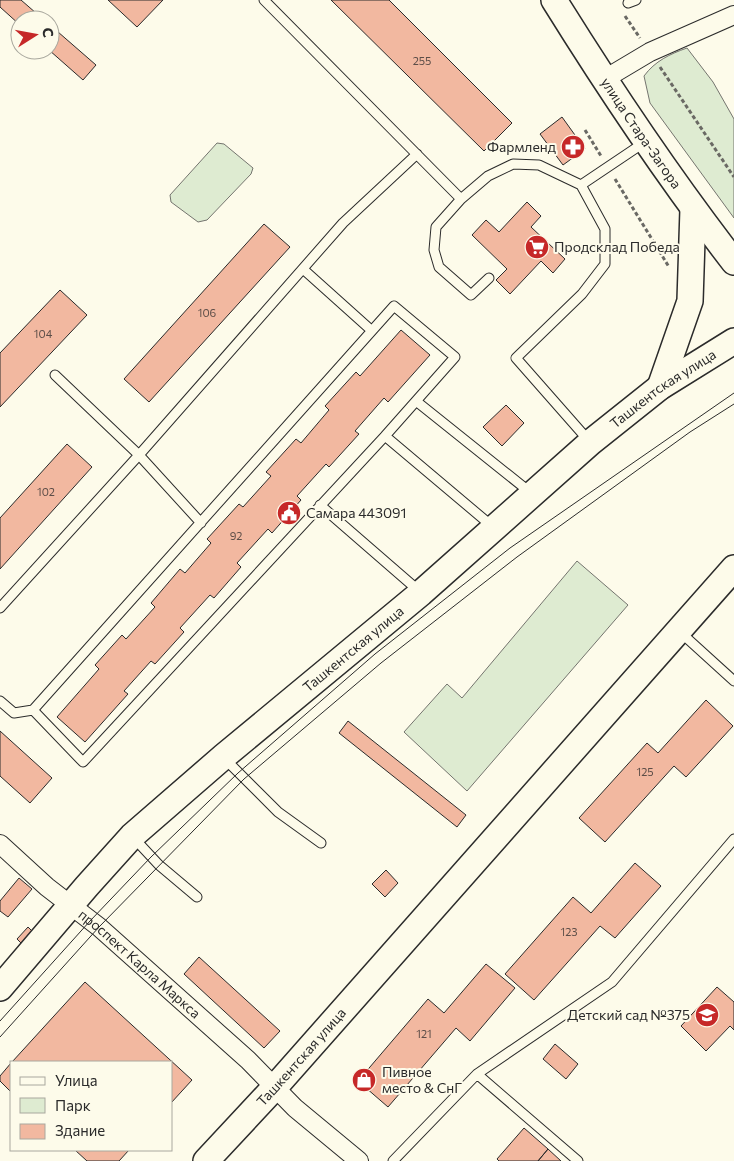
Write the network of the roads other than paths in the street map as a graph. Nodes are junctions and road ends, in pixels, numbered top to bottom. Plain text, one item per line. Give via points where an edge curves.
1 (264, 0) edge
2 (554, 0) edge
3 (734, 15) edge
4 (603, 80) junction
5 (645, 142) junction
6 (417, 154) junction
7 (581, 185) junction
8 (461, 199) junction
9 (693, 209) junction
10 (734, 262) edge
11 (303, 269) junction
12 (489, 278) dead end
13 (371, 330) junction
14 (734, 342) edge
15 (55, 375) dead end
16 (660, 387) junction
17 (416, 401) junction
18 (385, 436) junction
19 (590, 442) junction
20 (138, 455) junction
21 (533, 494) junction
22 (320, 505) junction
23 (200, 523) junction
24 (495, 528) junction
25 (734, 568) edge
26 (421, 593) junction
27 (0, 608) edge
28 (678, 631) junction
29 (734, 680) edge
30 (0, 701) edge
31 (33, 710) junction
32 (223, 757) junction
33 (132, 836) junction
34 (734, 840) edge
35 (321, 843) dead end
36 (0, 844) edge
37 (197, 897) dead end
38 (70, 906) junction
39 (0, 988) edge
40 (478, 1074) junction
41 (275, 1087) junction
42 (206, 1161) edge
43 (358, 1161) edge
44 (393, 1161) edge
45 (578, 1161) edge

1 - 6 lane
2 - 4 main road, улица Стара-Загора
3 - 4 street via 650,52
4 - 5 main road, улица Стара-Загора
5 - 7 lane
5 - 9 main road, улица Стара-Загора
6 - 8 lane
6 - 11 lane via 343,222
7 - 8 lane via 539,165 513,164 488,176
7 - 19 lane via 605,229 605,264 582,294 516,358
8 - 12 lane via 436,227 434,250 439,267 471,295
9 - 10 main road, улица Стара-Загора
9 - 16 main road via 690,301
11 - 13 lane
11 - 20 lane
13 - 17 lane via 394,306 455,357
13 - 23 lane
14 - 16 main road, Ташкентская улица
15 - 20 lane
16 - 19 main road, Ташкентская улица
17 - 18 lane
17 - 21 lane
18 - 22 lane
18 - 24 lane
19 - 21 main road, Ташкентская улица
20 - 23 lane
20 - 27 lane
21 - 24 main road, Ташкентская улица
22 - 26 lane
22 - 31 lane via 83,762
23 - 31 lane
24 - 26 main road, Ташкентская улица
25 - 28 main road, Ташкентская улица
26 - 32 main road, Ташкентская улица
28 - 29 lane
28 - 41 main road, Ташкентская улица
30 - 31 lane via 14,714
32 - 33 main road, Ташкентская улица
32 - 35 lane via 278,812
33 - 37 lane via 159,865
33 - 38 main road, Ташкентская улица
34 - 40 lane via 612,982
36 - 38 street, проспект Карла Маркса
38 - 39 main road, Ташкентская улица
38 - 41 street, проспект Карла Маркса via 99,927
40 - 44 lane
40 - 45 lane
41 - 42 main road, Ташкентская улица
41 - 43 street, проспект Карла Маркса

